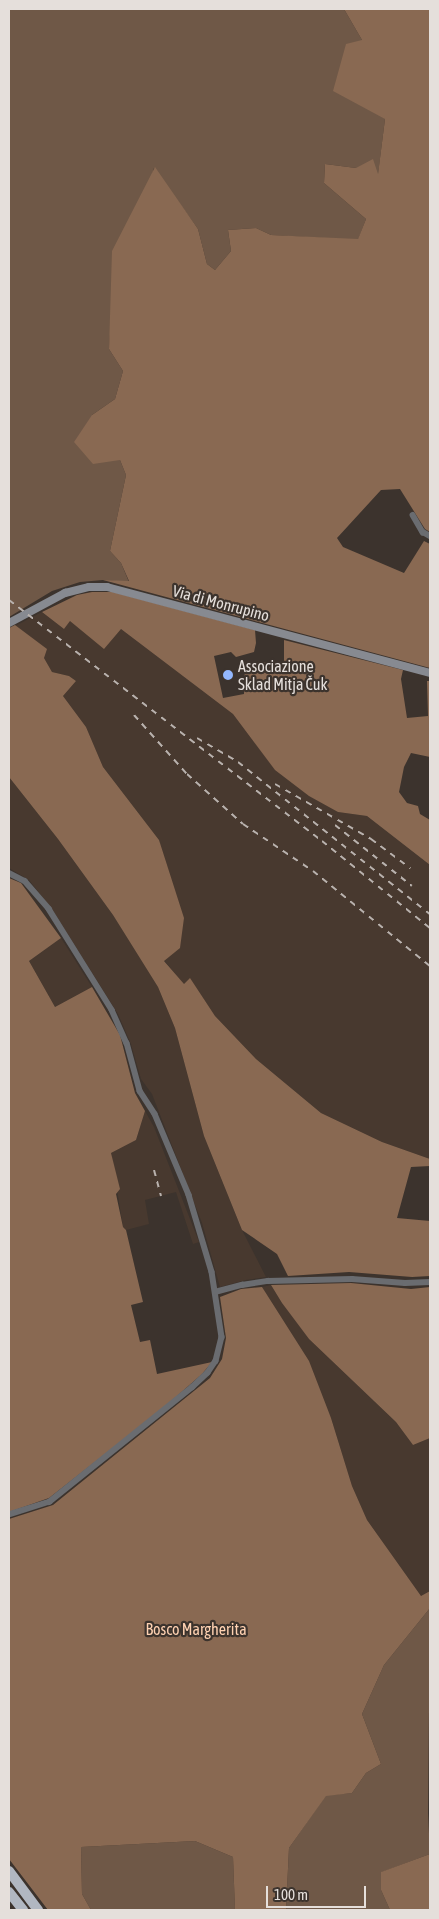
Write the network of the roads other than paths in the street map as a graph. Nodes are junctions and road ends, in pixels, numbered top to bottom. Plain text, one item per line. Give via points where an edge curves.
1 (413, 515) dead end
2 (430, 536) edge
3 (9, 624) edge
4 (430, 673) edge
5 (9, 873) edge
6 (430, 1282) edge
7 (215, 1292) junction
8 (9, 1515) edge
9 (9, 1872) edge
10 (9, 1892) edge
11 (23, 1910) edge
12 (38, 1910) edge

1 - 2 street via 423,532
3 - 4 main road, Via di Monrupino via 64,593 107,587
5 - 7 street via 25,881 49,909 112,1010 127,1043 140,1090 155,1114 189,1195 211,1266
6 - 7 street via 405,1284 352,1279 268,1281
7 - 8 street via 221,1344 208,1373 50,1502
9 - 12 highway
10 - 11 highway

